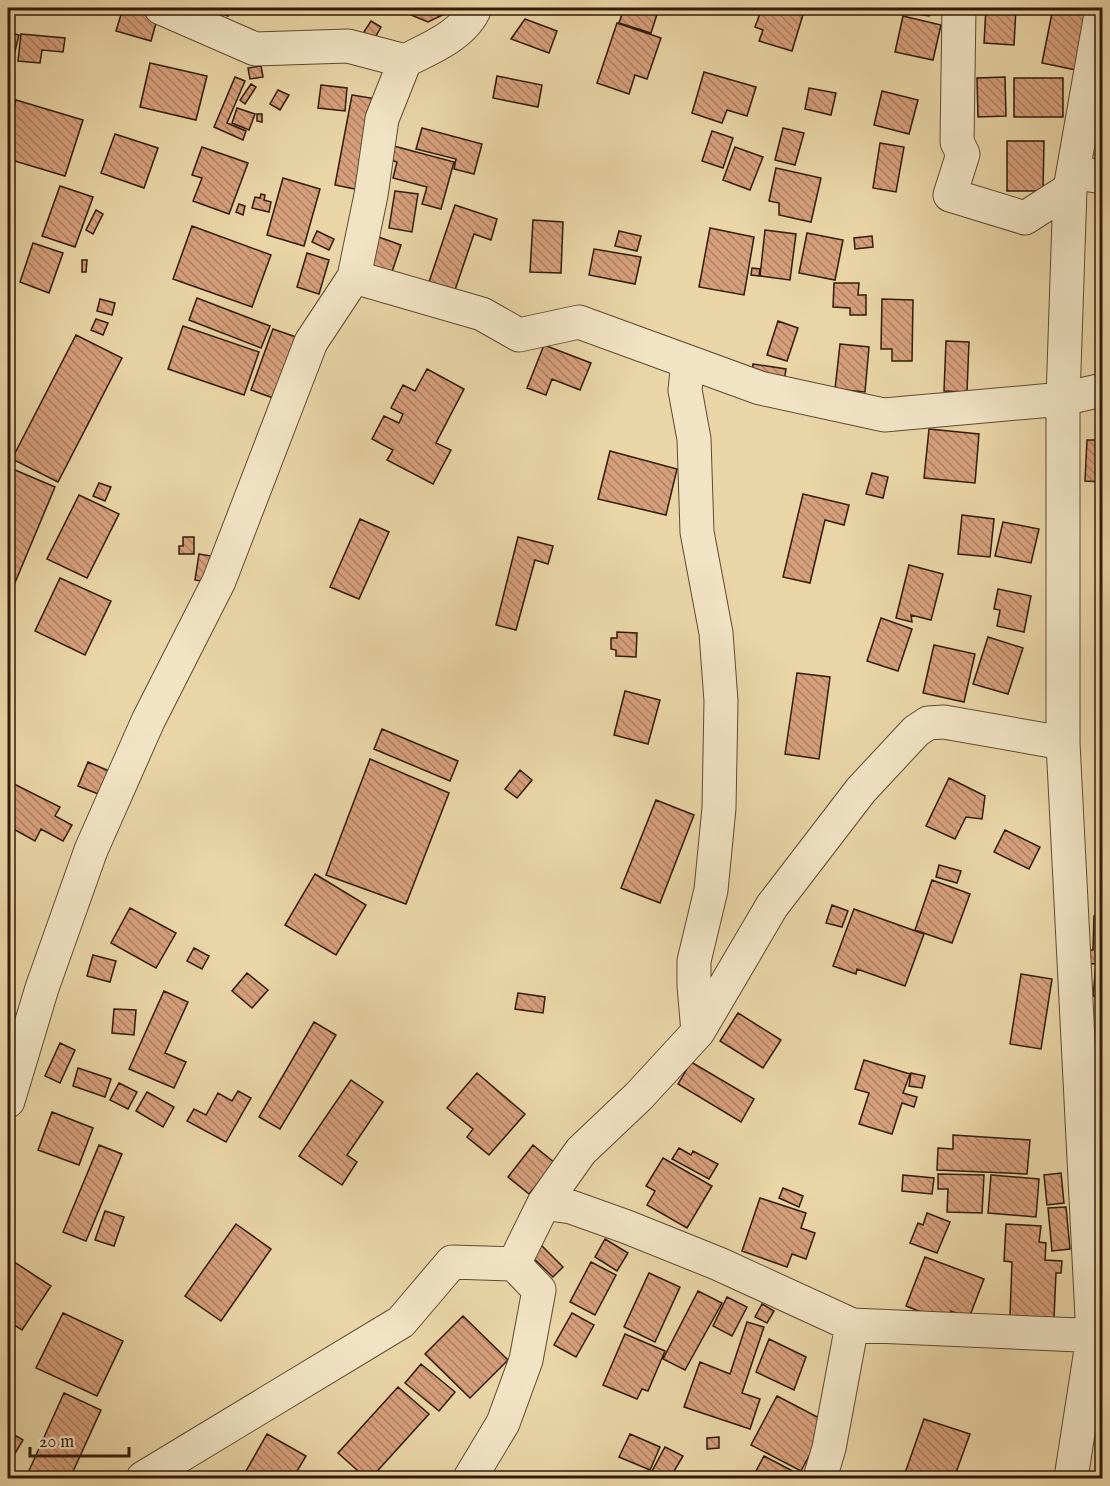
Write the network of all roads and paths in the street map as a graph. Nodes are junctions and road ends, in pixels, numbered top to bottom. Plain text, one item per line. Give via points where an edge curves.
1 (161, 8) edge
2 (475, 8) edge
3 (959, 8) edge
4 (1102, 8) edge
5 (405, 61) junction
6 (1082, 179) edge
7 (354, 277) junction
8 (688, 362) junction
9 (1102, 390) edge
10 (1063, 399) junction
11 (1063, 743) junction
12 (698, 1032) junction
13 (8, 1101) edge
14 (544, 1203) junction
15 (514, 1264) junction
16 (852, 1325) junction
17 (1098, 1336) edge
18 (143, 1479) edge
19 (470, 1479) edge
20 (820, 1479) edge
21 (1071, 1479) edge

1 - 5 street via 255,49 348,46
2 - 5 street via 471,17 447,39
3 - 6 street via 957,142 963,154 950,195 1025,218
4 - 6 street
5 - 7 street via 382,119
6 - 10 street
7 - 8 street via 482,314 519,335 579,322
7 - 13 street via 311,342 219,581 148,721 91,850 42,988
8 - 10 street via 760,388 884,415
8 - 12 street via 685,390 694,439 697,532 716,633 721,701 717,831 708,911 694,961
9 - 10 street
10 - 11 street
11 - 12 street via 944,722 928,723 916,731 861,790 772,906
11 - 17 street
12 - 14 street via 581,1151
14 - 15 street
14 - 16 street via 571,1207 627,1227
15 - 18 street via 452,1262 401,1322
15 - 19 street via 539,1290 526,1360 503,1423
16 - 17 street
16 - 20 street
17 - 21 street

